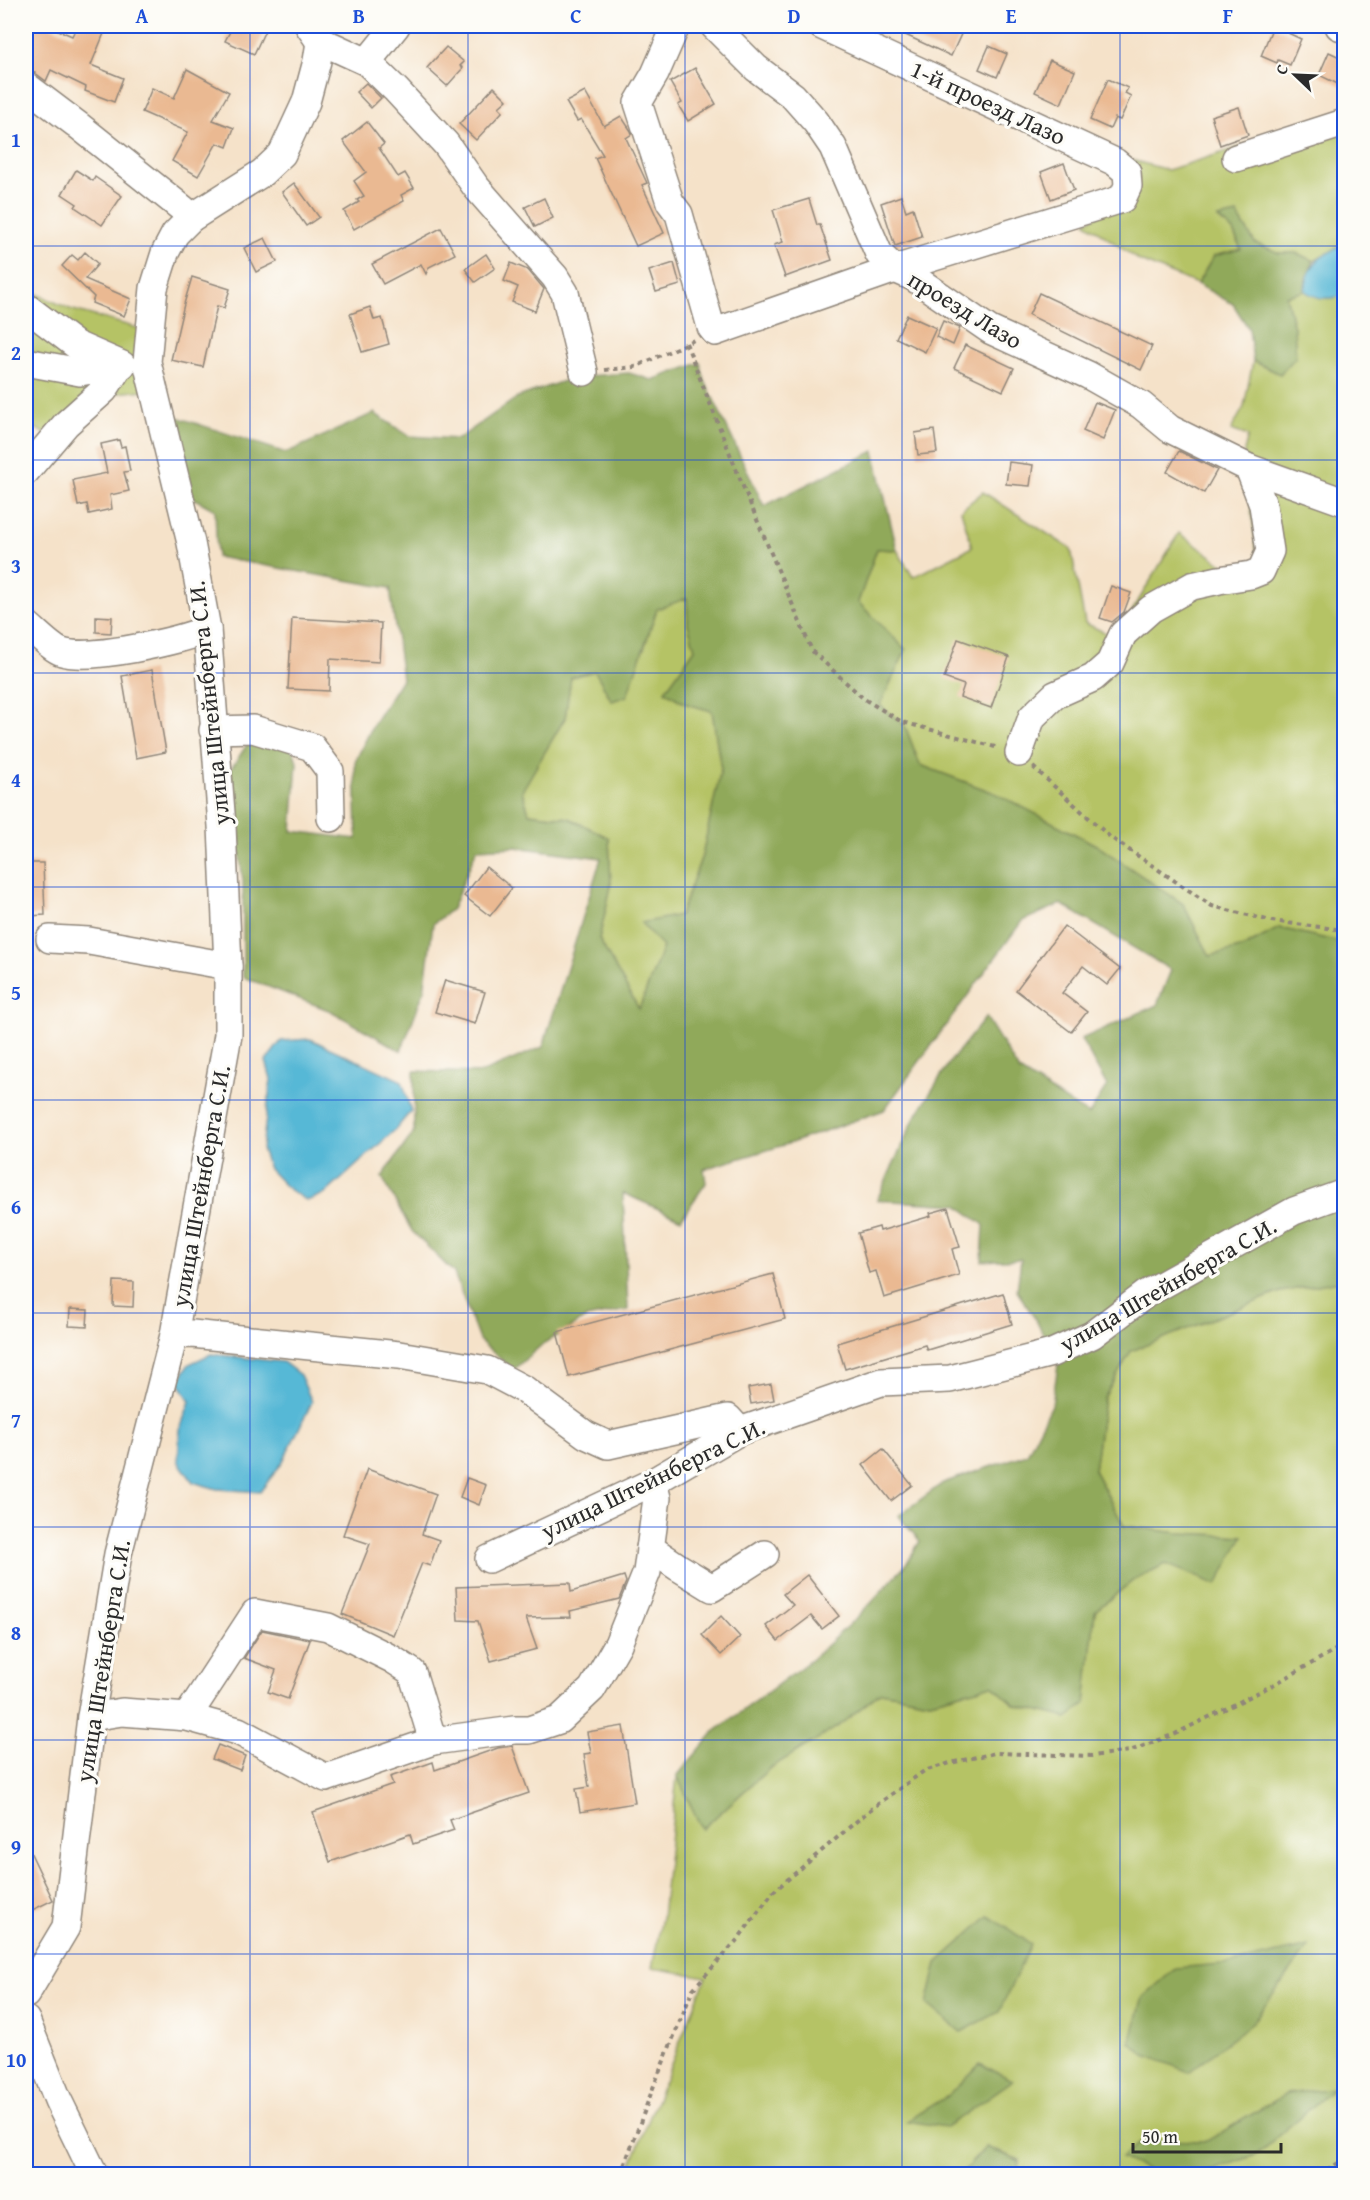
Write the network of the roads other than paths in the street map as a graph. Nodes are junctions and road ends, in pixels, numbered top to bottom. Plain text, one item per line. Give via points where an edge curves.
1 (396, 26) edge
2 (676, 26) edge
3 (714, 26) edge
4 (822, 26) edge
5 (1339, 26) edge
6 (1344, 28) edge
7 (314, 34) edge
8 (367, 62) junction
9 (26, 86) edge
10 (1344, 123) edge
11 (1236, 158) dead end
12 (191, 218) junction
13 (895, 269) junction
14 (26, 307) edge
15 (26, 362) edge
16 (147, 362) junction
17 (120, 365) junction
18 (584, 372) road end
19 (1249, 468) junction
20 (26, 471) edge
21 (1344, 502) edge
22 (26, 624) edge
23 (207, 629) junction
24 (213, 730) junction
25 (1019, 753) road end
26 (331, 818) dead end
27 (50, 939) dead end
28 (228, 966) junction
29 (1344, 1193) edge
30 (174, 1335) junction
31 (740, 1431) junction
32 (653, 1482) junction
33 (650, 1548) junction
34 (765, 1554) dead end
35 (489, 1559) dead end
36 (91, 1717) junction
37 (187, 1718) junction
38 (433, 1741) junction
39 (26, 1994) edge
40 (26, 2020) edge
41 (94, 2175) edge

1 - 8 street
2 - 13 street via 656,74 638,103 670,202 679,214 715,332
3 - 13 street, проезд Лазо via 756,68 793,96 816,122 833,147 879,254
4 - 13 street, 1-й проезд Лазо via 1115,162 1127,172 1128,186 1122,199
5 - 6 street
7 - 8 street
7 - 12 street, улица Штейнберга С.И. via 317,61 306,102 282,154 262,173
8 - 18 street via 446,144 476,187 555,277 565,293
9 - 12 street
10 - 11 street
12 - 16 street, улица Штейнберга С.И. via 175,234 154,288
13 - 19 street, проезд Лазо via 990,330 1088,375 1141,405 1170,429
14 - 17 street via 76,345
15 - 17 street via 80,372
16 - 17 street
16 - 23 street, улица Штейнберга С.И. via 191,543
17 - 20 street via 104,390 66,424
19 - 21 street, проезд Лазо
19 - 25 street via 1263,505 1270,551 1261,571 1192,586 1151,609 1123,634 1110,663 1093,678 1055,695 1032,717
22 - 23 street via 61,652 88,656 188,638
23 - 24 street, улица Штейнберга С.И.
24 - 26 street via 253,729 312,747 330,771
24 - 28 street, улица Штейнберга С.И.
27 - 28 street via 89,941
28 - 30 street, улица Штейнберга С.И. via 228,1035
29 - 31 street, улица Штейнберга С.И. via 1284,1216 1146,1294 1092,1335 1052,1353 950,1379 881,1382
30 - 31 street via 399,1355 487,1370 525,1390 586,1435 608,1445 728,1418
30 - 36 street, улица Штейнберга С.И. via 118,1554
31 - 32 street, улица Штейнберга С.И.
32 - 33 street via 657,1498
32 - 35 street, улица Штейнберга С.И.
33 - 34 street via 712,1588
33 - 38 street via 647,1572 618,1644 592,1689 559,1720 529,1730
36 - 37 street via 122,1712
36 - 39 street, улица Штейнберга С.И. via 66,1927
37 - 38 street via 238,1731 326,1778
37 - 38 street via 255,1613 328,1627 412,1672
40 - 41 street

